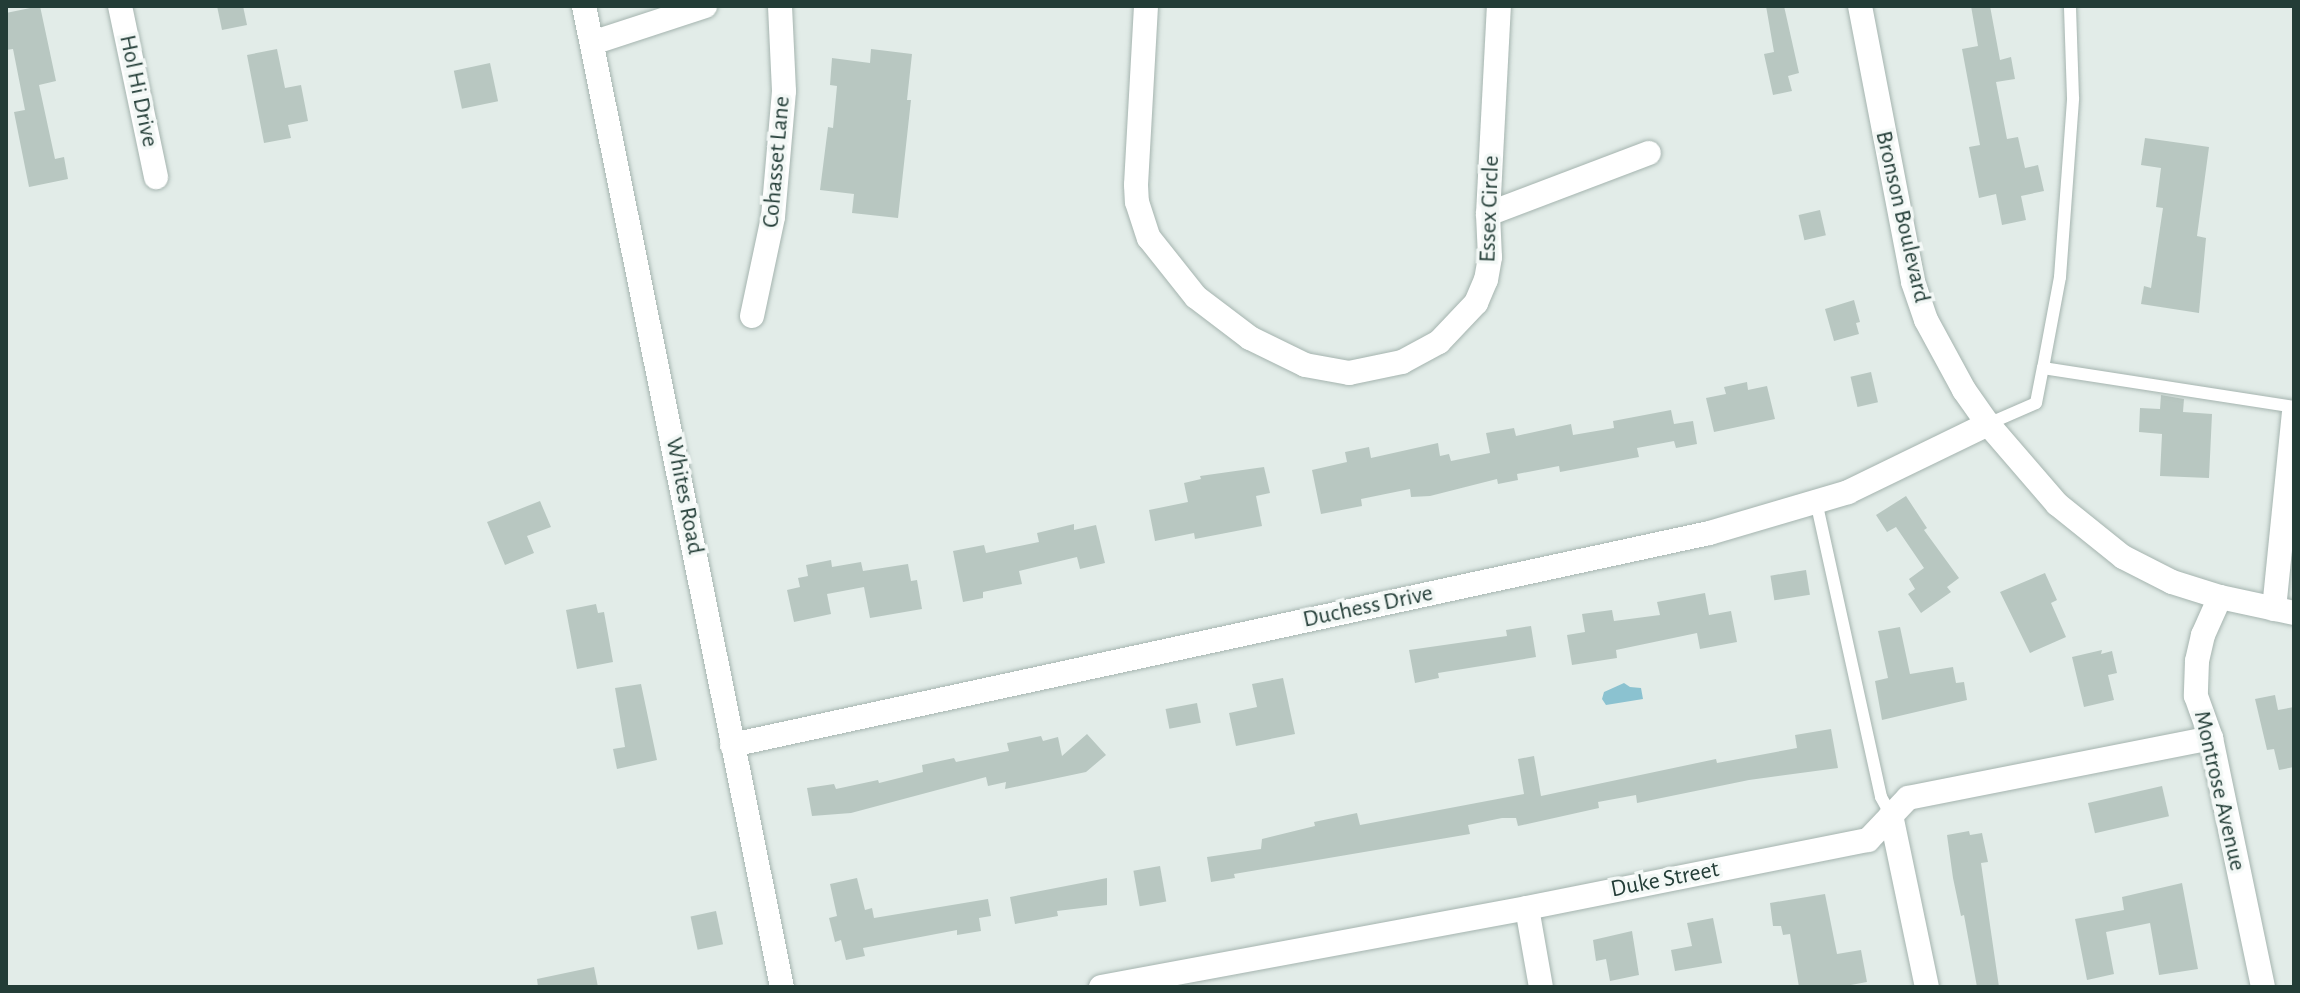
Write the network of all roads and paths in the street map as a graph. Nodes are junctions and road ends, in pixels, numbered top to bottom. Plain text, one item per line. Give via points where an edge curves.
1 (120, 6) edge
2 (584, 6) edge
3 (705, 6) edge
4 (780, 6) edge
5 (1146, 6) edge
6 (1499, 6) edge
7 (1860, 6) edge
8 (2070, 6) edge
9 (592, 43) junction
10 (1649, 153) dead end
11 (156, 177) dead end
12 (1488, 214) junction
13 (752, 316) dead end
14 (2043, 368) junction
15 (2294, 417) edge
16 (1988, 424) junction
17 (1816, 501) junction
18 (2220, 597) junction
19 (2284, 611) edge
20 (2211, 738) junction
21 (732, 745) junction
22 (1891, 815) junction
23 (1527, 908) junction
24 (782, 987) edge
25 (1101, 987) edge
26 (1541, 987) edge
27 (1927, 987) edge
28 (2263, 987) edge

1 - 11 street, Hol Hi Drive
2 - 9 street, Whites Road
3 - 9 street
4 - 13 street, Cohasset Lane via 784,91 773,217
5 - 12 street, Essex Circle via 1136,185 1142,223 1196,297 1250,338 1330,371 1349,373 1402,362 1439,342 1476,303 1490,257
6 - 12 street, Essex Circle
7 - 16 street, Bronson Boulevard via 1913,282 1926,320
8 - 14 lane via 2073,98 2060,277
9 - 21 street, Whites Road
10 - 12 street
14 - 15 lane
14 - 16 lane via 2036,403
15 - 19 street
16 - 17 street, Duchess Drive via 1848,492
16 - 18 street, Bronson Boulevard via 2057,504 2123,557 2172,582
17 - 21 street, Duchess Drive via 1709,533
17 - 22 lane via 1881,797
18 - 19 street, Bronson Boulevard
18 - 20 street, Montrose Avenue via 2197,661 2196,696
20 - 22 street, Duke Street via 1908,798
20 - 28 street, Montrose Avenue
21 - 24 street, Whites Road
22 - 23 street, Duke Street via 1868,840
22 - 27 street
23 - 25 street, Duke Street
23 - 26 street

